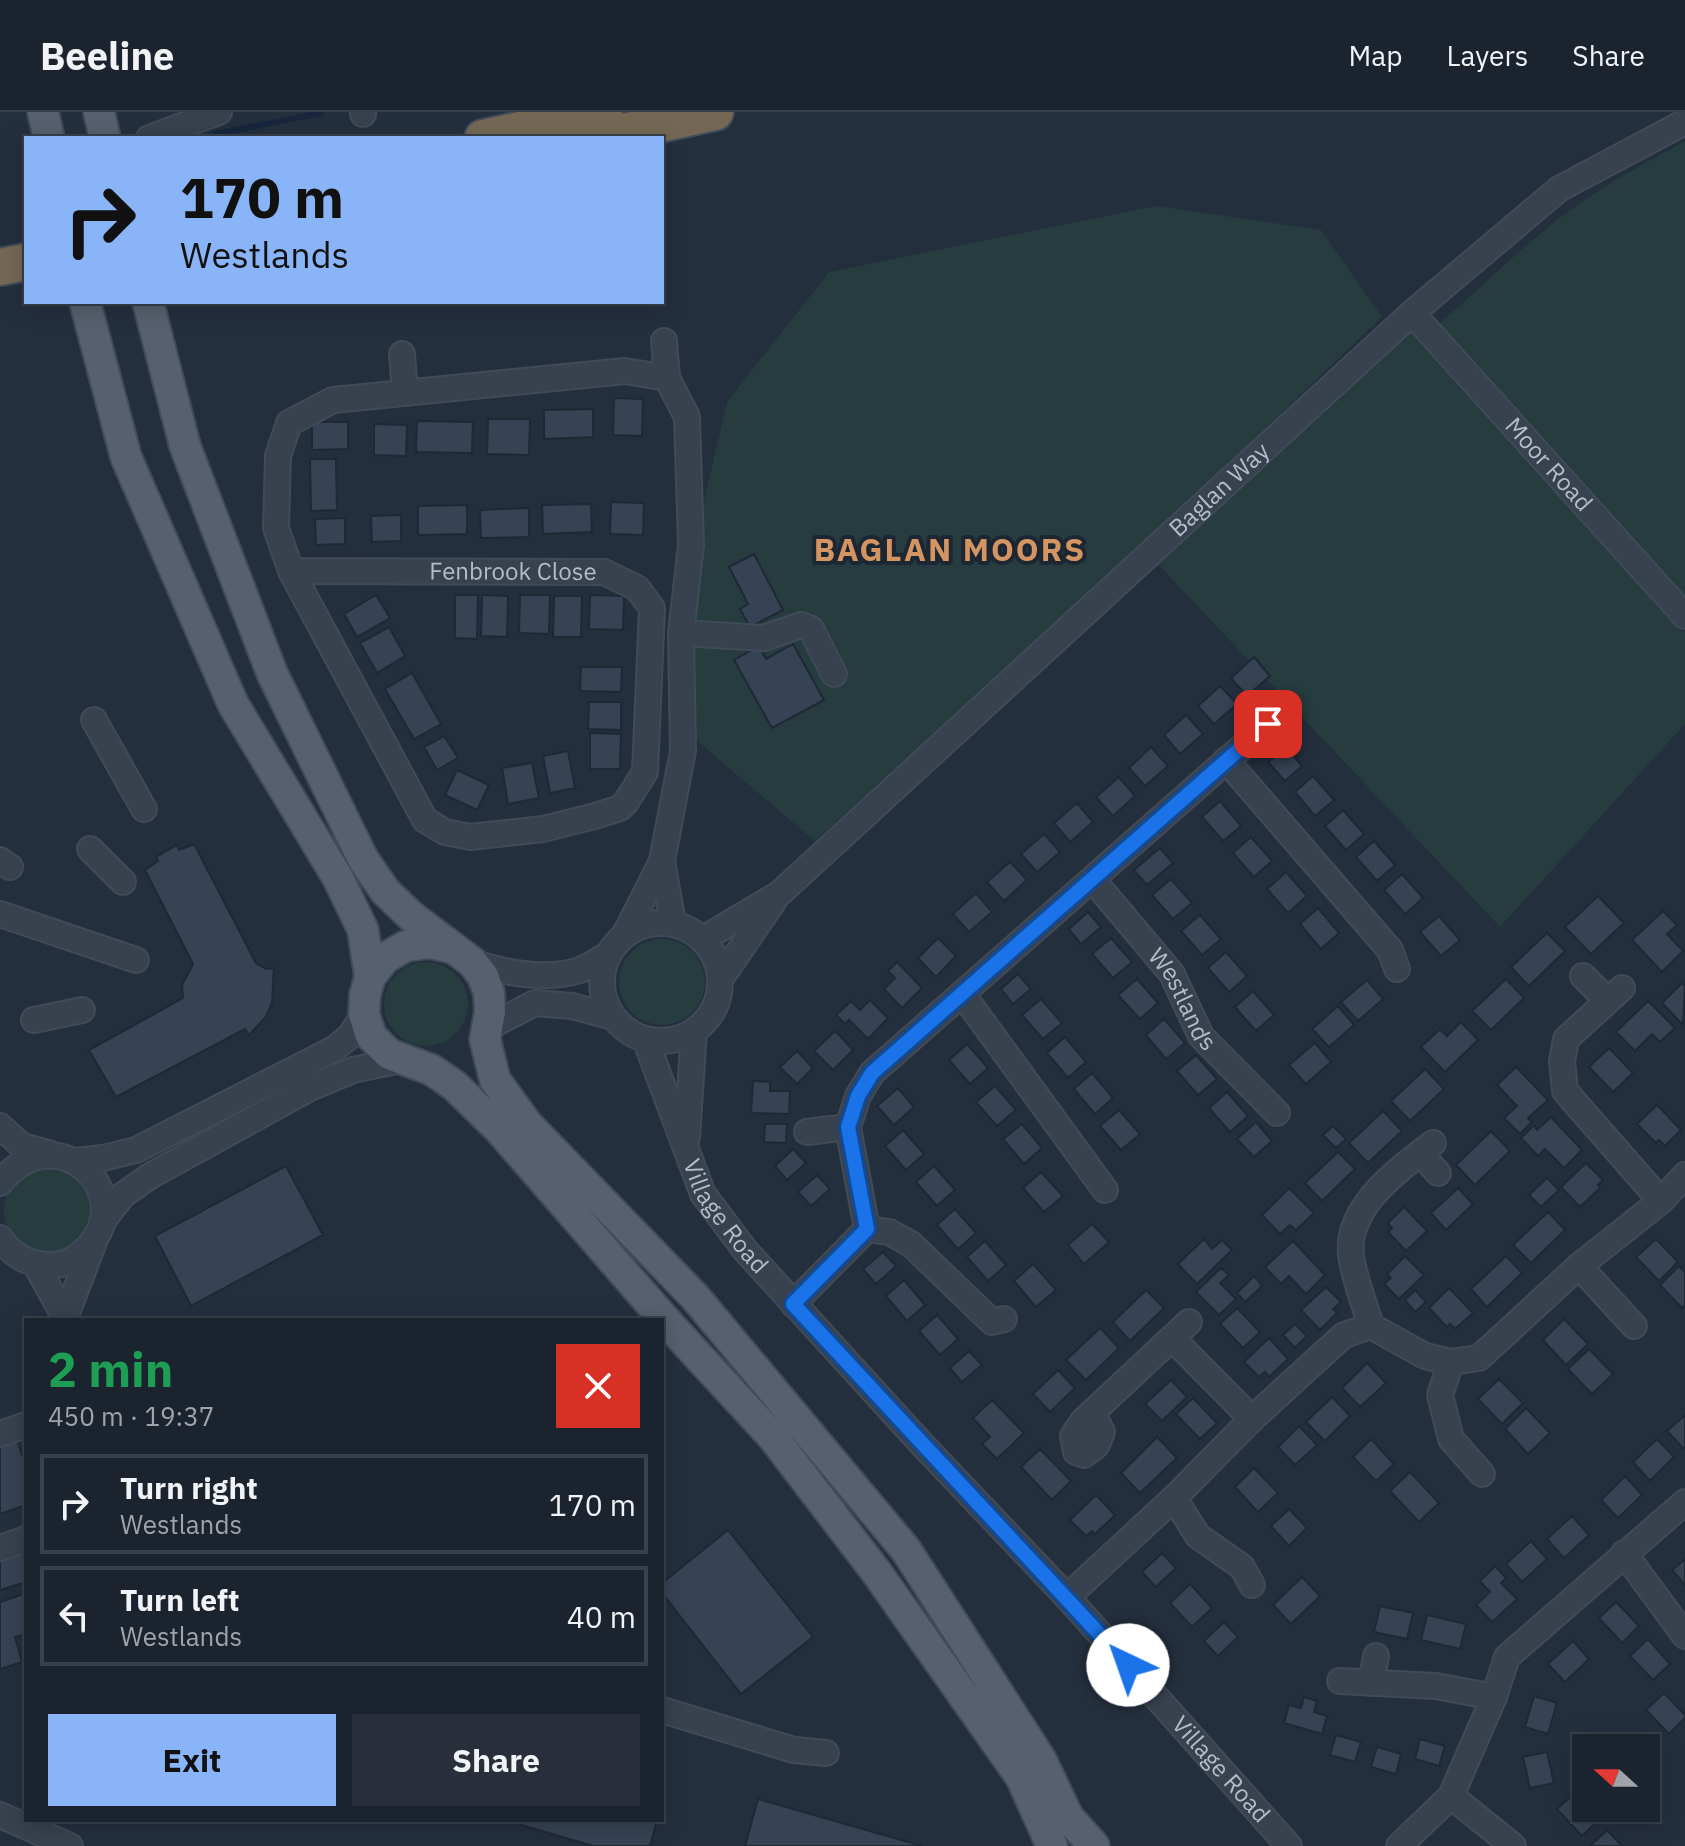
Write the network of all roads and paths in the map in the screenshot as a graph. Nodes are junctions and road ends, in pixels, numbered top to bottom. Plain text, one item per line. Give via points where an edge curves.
1 (43, 112) edge
2 (219, 112) edge
3 (604, 112) edge
4 (715, 112) edge
5 (1685, 122) edge
6 (49, 136) edge
7 (154, 136) edge
8 (492, 136) edge
9 (605, 136) edge
10 (24, 236) edge
11 (0, 242) edge
12 (24, 262) edge
13 (0, 267) edge
14 (86, 304) edge
15 (149, 304) edge
16 (1412, 313) junction
17 (664, 341) dead end
18 (402, 354) dead end
19 (667, 378) junction
20 (405, 393) junction
21 (291, 571) junction
22 (1685, 616) edge
23 (681, 633) junction
24 (834, 674) dead end
25 (94, 720) dead end
26 (1268, 724) dead end
27 (1226, 760) junction
28 (144, 809) dead end
29 (90, 849) dead end
30 (662, 861) junction
31 (1093, 880) junction
32 (123, 882) dead end
33 (779, 894) junction
34 (0, 914) edge
35 (673, 923) junction
36 (625, 934) junction
37 (703, 939) junction
38 (609, 954) junction
39 (462, 955) junction
40 (136, 960) dead end
41 (1397, 969) dead end
42 (1583, 976) dead end
43 (370, 977) junction
44 (721, 978) junction
45 (963, 995) junction
46 (82, 1010) dead end
47 (364, 1014) junction
48 (613, 1017) junction
49 (34, 1020) dead end
50 (485, 1029) junction
51 (694, 1031) junction
52 (645, 1039) junction
53 (401, 1060) junction
54 (1277, 1113) dead end
55 (848, 1127) junction
56 (0, 1128) edge
57 (807, 1132) dead end
58 (687, 1147) junction
59 (64, 1158) junction
60 (1438, 1173) dead end
61 (1685, 1175) edge
62 (0, 1176) edge
63 (0, 1183) edge
64 (1105, 1190) dead end
65 (1661, 1201) junction
66 (867, 1229) junction
67 (99, 1230) junction
68 (0, 1238) edge
69 (0, 1260) edge
70 (34, 1264) junction
71 (1579, 1266) junction
72 (793, 1304) junction
73 (64, 1318) edge
74 (65, 1318) edge
75 (663, 1318) edge
76 (664, 1319) edge
77 (1004, 1319) dead end
78 (1371, 1326) junction
79 (1634, 1326) dead end
80 (1451, 1362) junction
81 (1252, 1419) junction
82 (1083, 1421) dead end
83 (24, 1426) edge
84 (0, 1434) edge
85 (1482, 1474) dead end
86 (1174, 1498) junction
87 (1685, 1502) edge
88 (24, 1540) edge
89 (0, 1548) edge
90 (1624, 1553) junction
91 (1252, 1585) dead end
92 (1067, 1597) junction
93 (1685, 1636) edge
94 (1376, 1656) dead end
95 (1340, 1681) dead end
96 (1371, 1683) junction
97 (1494, 1697) junction
98 (664, 1711) edge
99 (826, 1753) dead end
100 (1451, 1796) junction
101 (0, 1815) edge
102 (70, 1846) edge
103 (1052, 1846) edge
104 (1094, 1846) edge
105 (1289, 1846) edge
106 (1399, 1846) edge
107 (1513, 1846) edge

1 - 6 main road
2 - 7 street
3 - 8 highway
4 - 9 highway
5 - 16 street, Baglan Way via 1559,189
10 - 11 highway
12 - 13 highway
14 - 43 main road via 126,457 233,704 338,878 363,930
15 - 39 main road via 185,446 272,673 363,859 394,900
16 - 22 street, Moor Road
16 - 33 street, Baglan Way
17 - 19 street
18 - 20 street
19 - 20 street, Fenbrook Close via 625,371
19 - 23 street via 687,417 691,545
20 - 21 street, Fenbrook Close via 333,400 289,423 278,456 276,528
21 - 21 street, Fenbrook Close via 425,820 445,832 470,837 543,829 595,816 620,808 645,772 652,608 637,588 604,572
23 - 24 street via 764,638 801,625 811,629
23 - 30 street via 683,751
25 - 28 street
26 - 27 street
27 - 31 street
27 - 41 street via 1390,950
29 - 32 street
30 - 35 street
30 - 36 street
31 - 45 street
31 - 54 street, Westlands via 1172,974 1201,1036
33 - 37 street, Baglan Way
33 - 44 street, Baglan Way
34 - 40 street
35 - 36 street via 648,924
35 - 37 street
36 - 38 street
37 - 44 street
38 - 39 street via 582,969 558,974 502,972
38 - 48 street via 602,986
39 - 43 main road via 430,943 406,946 385,958
39 - 50 main road via 483,976 489,993
42 - 65 street via 1615,994 1566,1039 1565,1091
43 - 47 main road
44 - 51 street via 714,1008
45 - 55 street via 872,1073
45 - 64 street
46 - 49 street
47 - 53 main road via 378,1045
47 - 59 street via 334,1049 136,1150 103,1158
48 - 50 street via 535,1003
48 - 52 street
50 - 104 main road via 495,1080 527,1124 695,1297 906,1550 1041,1760 1068,1817
51 - 52 street via 679,1039
51 - 58 street, Village Road
52 - 58 street, Village Road
53 - 67 street via 353,1070 310,1088 150,1176 123,1195
53 - 75 main road via 432,1070 455,1086 500,1130
55 - 57 street
55 - 66 street
56 - 59 street via 22,1146
56 - 62 street
58 - 72 street, Village Road via 703,1194
59 - 63 street via 32,1156
59 - 67 street via 88,1172 99,1187
60 - 78 street via 1426,1148 1365,1203 1352,1227 1351,1255
61 - 65 street
65 - 71 street
66 - 72 street
66 - 77 street via 889,1232 911,1244 992,1322
67 - 70 street via 80,1256 59,1265
67 - 74 street
68 - 70 street via 14,1254
69 - 70 street
70 - 73 street
71 - 79 street
71 - 80 street via 1479,1358
72 - 92 street, Village Road
76 - 103 main road via 773,1437 877,1573 1021,1777
78 - 80 street via 1425,1356
78 - 81 street via 1344,1335
80 - 85 street via 1440,1395 1451,1439
81 - 82 street via 1181,1330
81 - 86 street
83 - 84 street
86 - 91 street via 1198,1536 1242,1567
86 - 92 street
87 - 90 street
88 - 89 street
90 - 93 street
90 - 97 street via 1507,1657
92 - 105 street, Village Road
94 - 96 street
95 - 96 street
96 - 97 street via 1436,1686
97 - 100 street
98 - 99 street via 794,1750
100 - 106 street
100 - 107 street
101 - 102 street

